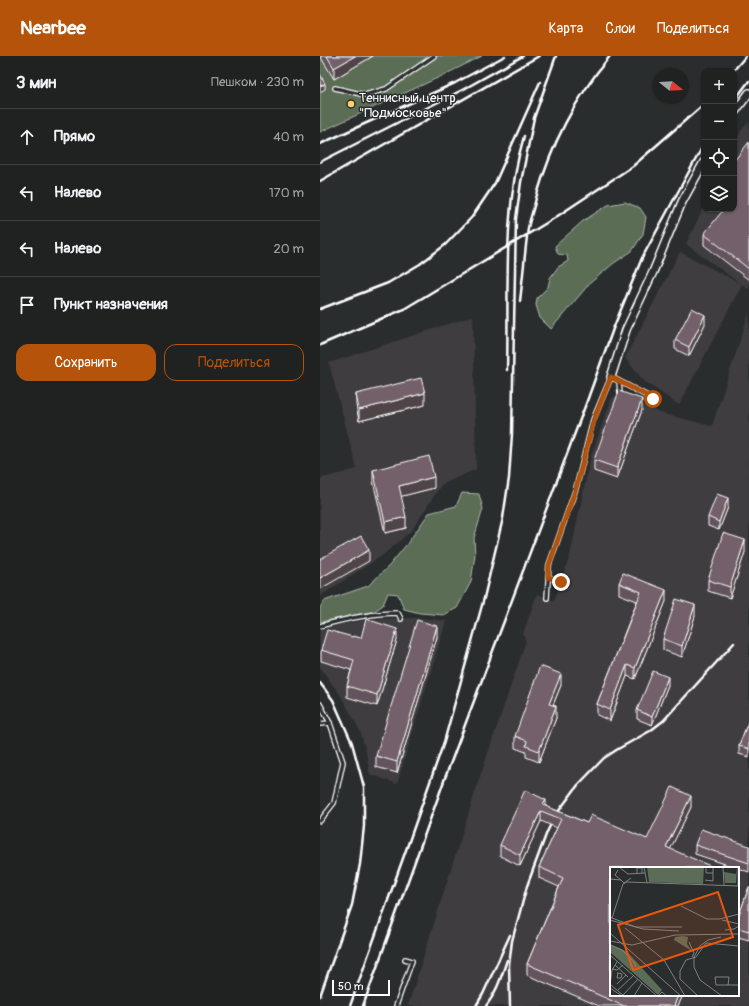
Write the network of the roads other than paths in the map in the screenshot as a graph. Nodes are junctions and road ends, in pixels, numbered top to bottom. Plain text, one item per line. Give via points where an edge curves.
1 (434, 56) edge
2 (335, 88) dead end
3 (749, 93) edge
4 (737, 109) edge
5 (701, 167) edge
6 (611, 377) junction
7 (619, 382) junction
8 (620, 393) edge
9 (653, 399) dead end
10 (548, 577) junction
11 (561, 582) dead end
12 (547, 598) dead end
13 (401, 619) dead end
14 (320, 626) edge
15 (320, 704) edge
16 (330, 723) junction
17 (320, 724) edge
18 (320, 821) edge
19 (405, 960) dead end
20 (396, 1006) edge

1 - 2 lane via 386,89 365,95
3 - 4 street
5 - 6 street via 682,202 626,330
6 - 7 lane
6 - 10 lane via 594,420 576,488 549,565
7 - 8 lane
7 - 9 lane
10 - 11 lane
10 - 12 lane
13 - 14 lane via 398,613 379,613
15 - 16 lane
16 - 17 lane
16 - 18 lane via 343,762 334,803
19 - 20 lane via 412,961

